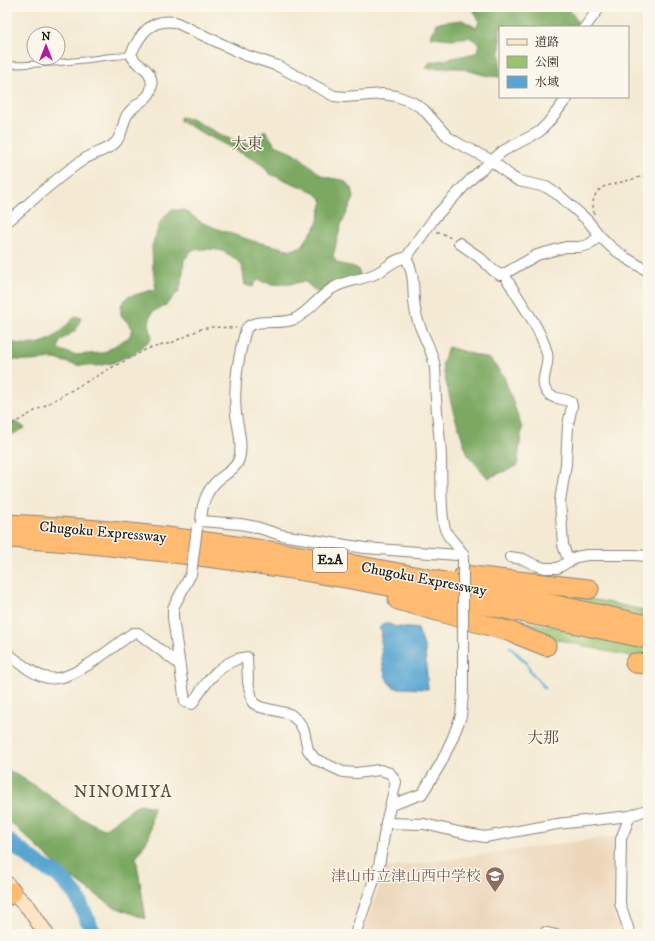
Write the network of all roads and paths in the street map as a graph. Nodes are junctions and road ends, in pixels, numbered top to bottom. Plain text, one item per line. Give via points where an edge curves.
1 (600, 7) edge
2 (586, 26) edge
3 (131, 54) junction
4 (7, 65) edge
5 (567, 98) edge
6 (492, 160) junction
7 (648, 175) edge
8 (7, 222) edge
9 (593, 227) junction
10 (600, 236) junction
11 (422, 237) junction
12 (459, 243) joint
13 (406, 258) junction
14 (648, 271) edge
15 (504, 274) junction
16 (246, 329) junction
17 (7, 427) edge
18 (7, 524) edge
19 (199, 524) junction
20 (7, 538) edge
21 (463, 556) junction
22 (648, 556) edge
23 (510, 557) dead end
24 (318, 558) junction
25 (571, 561) junction
26 (265, 565) junction
27 (589, 589) dead end
28 (648, 625) edge
29 (648, 639) edge
30 (546, 646) dead end
31 (7, 653) edge
32 (179, 664) junction
33 (391, 805) junction
34 (648, 811) edge
35 (630, 816) junction
36 (386, 823) junction
37 (9, 890) edge
38 (544, 930) dead end
39 (35, 934) edge
40 (46, 934) edge
41 (355, 934) edge
42 (563, 934) edge
43 (630, 934) edge

1 - 2 street
3 - 4 lane via 55,63
3 - 6 street via 148,27 165,20 175,22 245,55 278,66 334,96 383,94 412,102 423,109 448,137
3 - 8 street via 133,60 148,72 152,80 151,90 127,115 115,143 82,160
5 - 6 street via 539,132 503,151
6 - 9 street via 519,181 551,189
6 - 11 street via 444,207
7 - 9 path via 598,190 592,202 595,219
9 - 10 street
10 - 14 street via 626,258
10 - 15 street via 588,246 566,247 537,255
11 - 12 path via 432,232 440,232
11 - 13 street
12 - 15 street via 494,271 500,275
13 - 16 street via 395,261 377,273 334,287 301,316 292,320 280,323 258,322
13 - 21 street via 412,271 416,315 435,368 444,525 449,538
15 - 25 street via 529,315 547,352 544,387 548,394 557,399 566,399 572,406 560,501 563,545
16 - 17 path via 201,329 171,343 147,349
16 - 19 street via 235,385 241,448 239,460 235,467 217,481 204,499
18 - 24 highway, Chugoku Expressway / E2A via 107,531
19 - 21 street via 240,524 281,535 365,548
19 - 32 street, bridge via 191,574 173,608
20 - 26 highway, Chugoku Expressway / E2A via 172,552
21 - 33 street, bridge via 462,693 460,716 454,737 442,763 422,794
22 - 25 street via 587,555
23 - 25 street via 546,568 558,568
24 - 27 highway
24 - 28 highway, Chugoku Expressway / E2A
26 - 29 highway, Chugoku Expressway / E2A via 382,585
26 - 30 highway via 295,578 384,596 511,632
31 - 32 street via 28,669 49,678 66,677 132,633 138,633
32 - 33 street via 185,702 192,704 217,671 235,660 247,657 248,682 253,703 290,714 299,722 304,731 308,750 315,759 343,772 380,770 390,773 396,782
33 - 36 street
34 - 35 street
35 - 36 street via 557,824 485,837 424,824
35 - 43 street via 621,839 620,903
36 - 41 street via 379,866
37 - 39 main road via 20,913
37 - 40 main road via 29,908
38 - 42 lane

